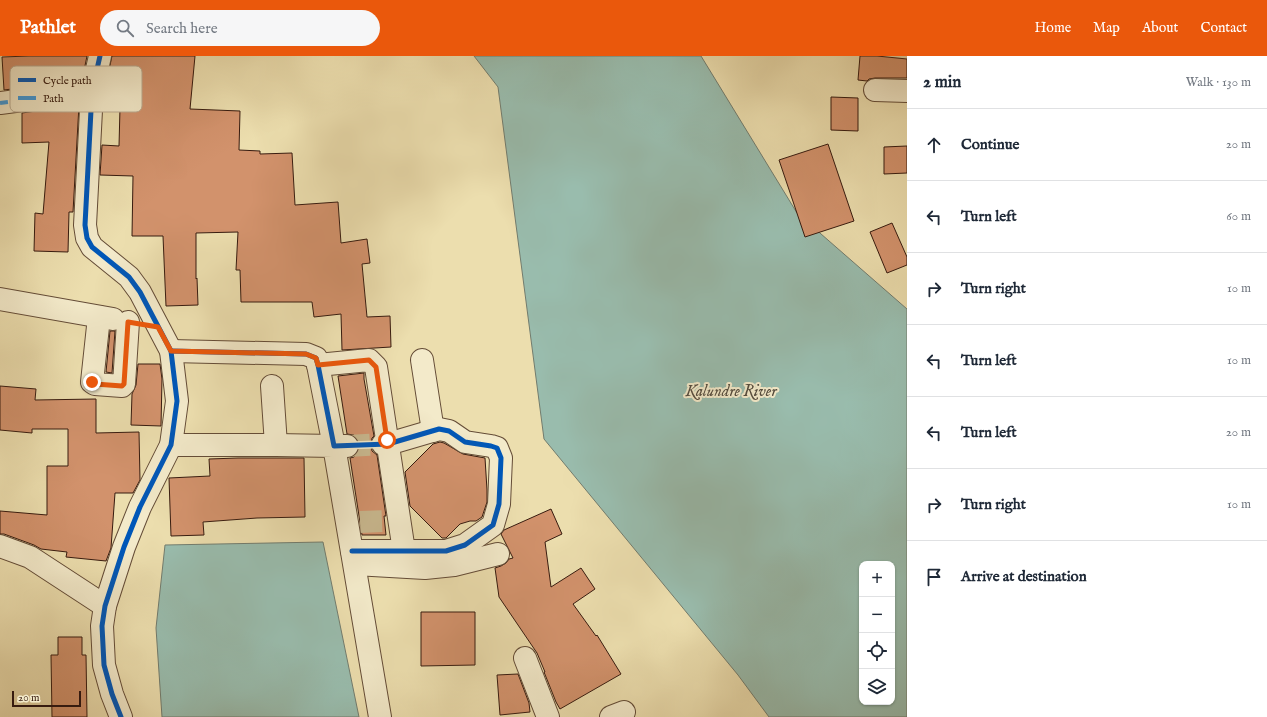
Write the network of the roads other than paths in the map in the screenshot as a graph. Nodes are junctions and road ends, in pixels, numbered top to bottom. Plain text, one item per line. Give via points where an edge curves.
1 (100, 56) edge
2 (98, 66) edge
3 (875, 90) dead end
4 (907, 91) edge
5 (10, 102) edge
6 (0, 103) edge
7 (91, 112) edge
8 (0, 299) edge
9 (98, 317) junction
10 (128, 322) junction
11 (158, 327) junction
12 (171, 351) junction
13 (422, 360) dead end
14 (318, 365) junction
15 (272, 386) dead end
16 (433, 431) junction
17 (385, 442) junction
18 (341, 444) junction
19 (171, 445) junction
20 (276, 445) junction
21 (395, 532) junction
22 (354, 538) junction
23 (0, 546) edge
24 (498, 554) dead end
25 (105, 606) junction
26 (525, 658) dead end
27 (121, 717) edge
28 (380, 717) edge
29 (548, 717) edge

1 - 2 street
3 - 4 street
5 - 6 street
7 - 11 street via 85,225 87,238 92,247 129,276
8 - 9 street
9 - 10 street
9 - 10 street via 92,382 95,384 124,384
10 - 11 street
11 - 12 street
12 - 14 street via 306,354 316,358
12 - 19 street via 177,401
13 - 16 street
14 - 17 street via 369,360 376,367
14 - 18 street
15 - 20 street
16 - 17 street
16 - 21 street via 449,431 465,442 497,448 501,458 499,504 493,525 465,546 446,551
17 - 21 street
18 - 20 street
18 - 22 street
19 - 20 street
19 - 25 street via 140,507
21 - 22 street
22 - 24 street via 425,568 454,565
22 - 28 street
23 - 25 street via 30,557
25 - 27 street via 102,626 104,665
26 - 29 street

